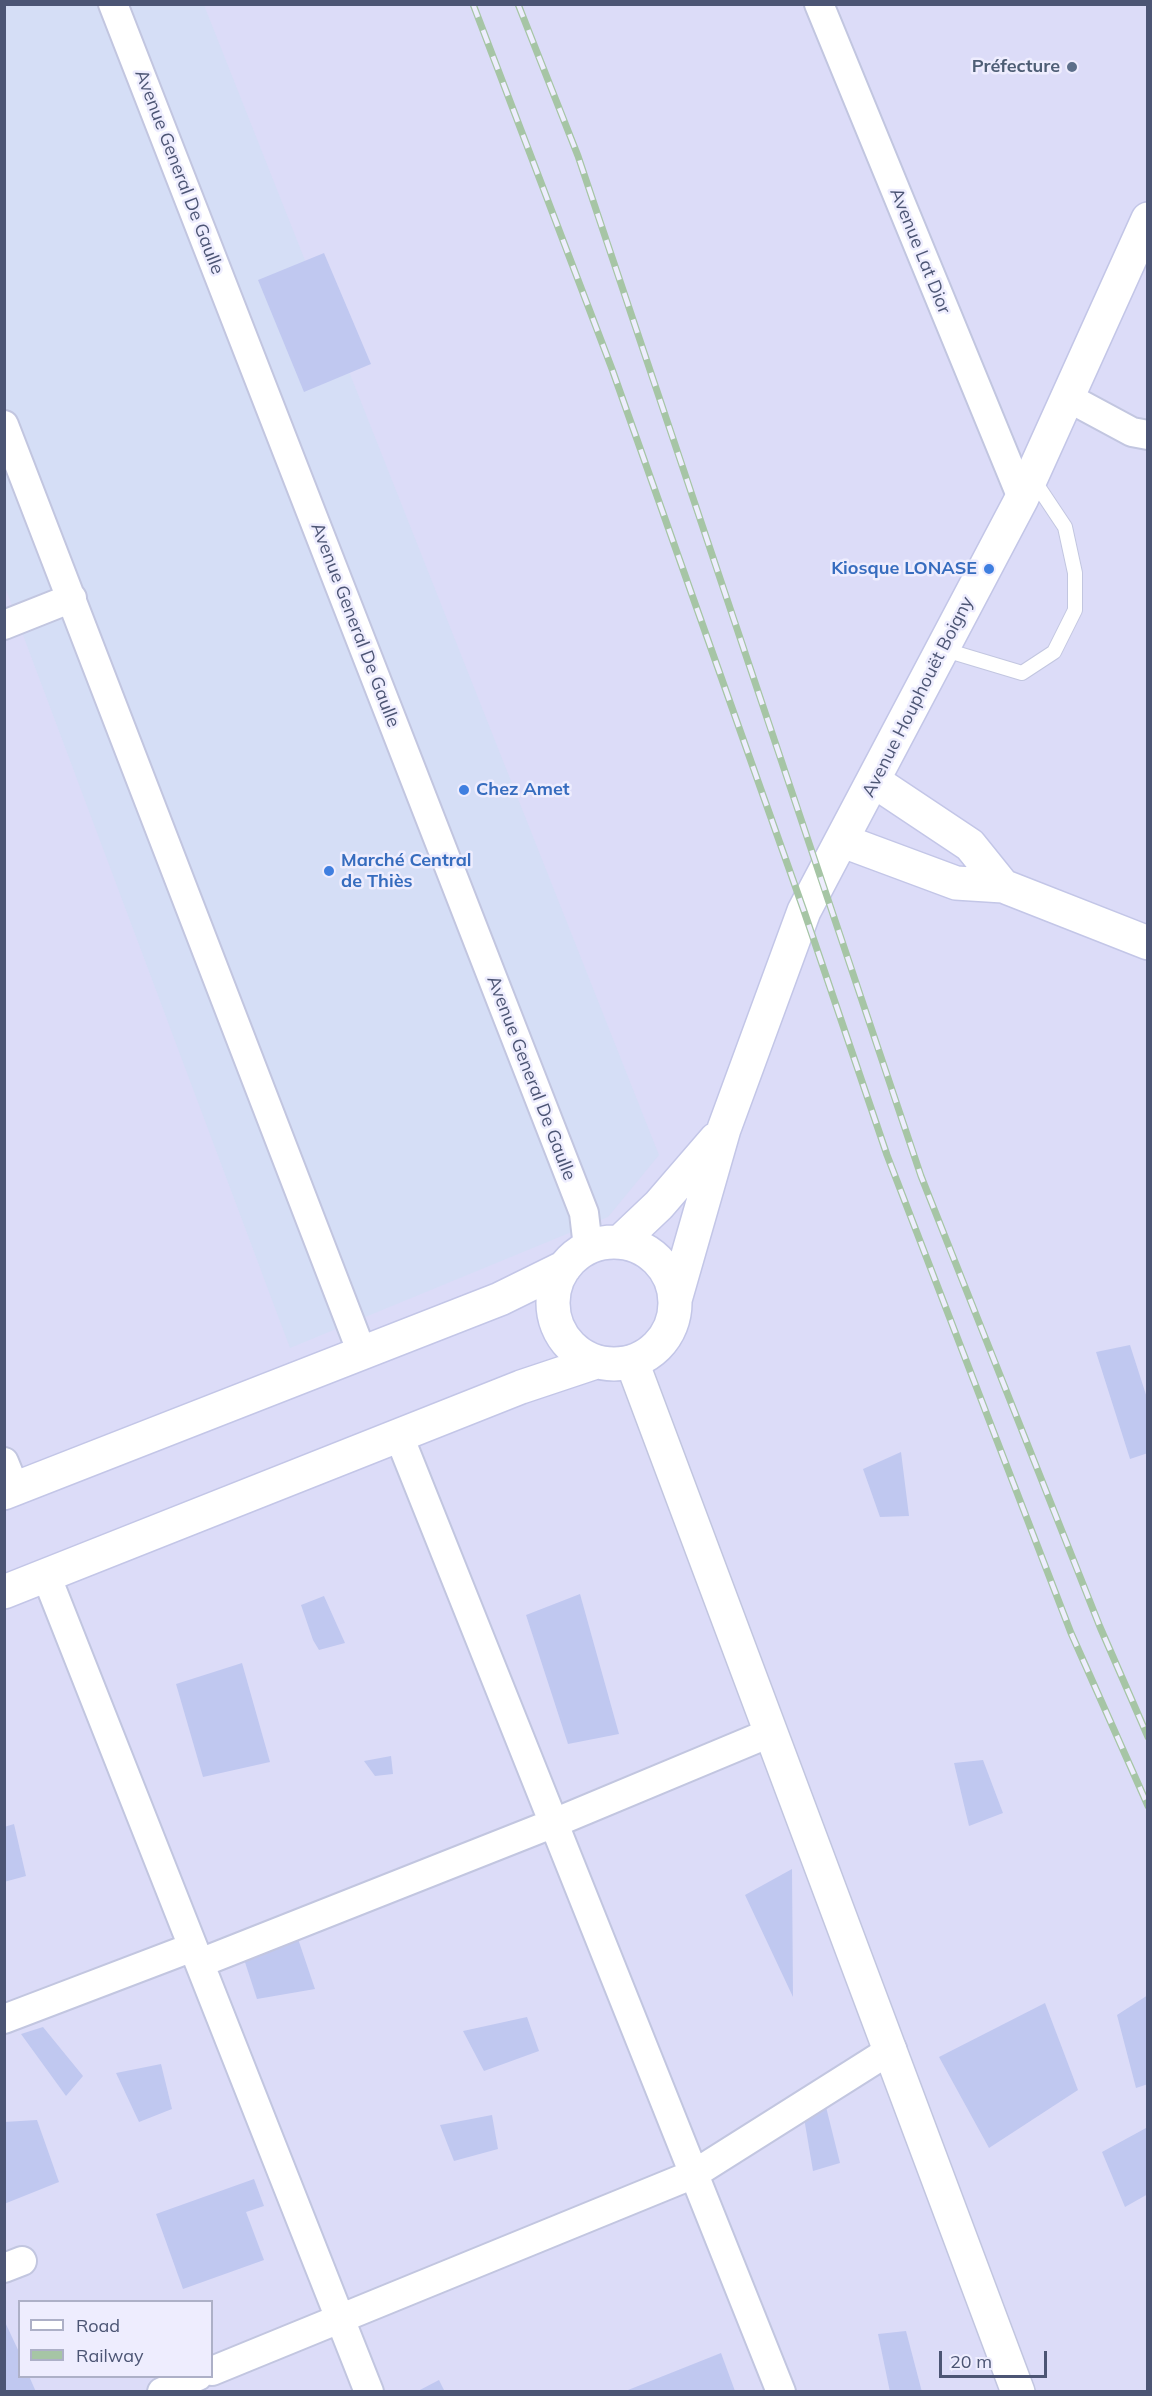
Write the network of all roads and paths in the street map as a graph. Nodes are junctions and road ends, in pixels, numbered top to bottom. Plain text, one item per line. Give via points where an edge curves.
1 (113, 4) edge
2 (819, 4) edge
3 (1148, 219) edge
4 (1067, 397) junction
5 (4, 425) edge
6 (1148, 435) edge
7 (1027, 487) junction
8 (72, 598) junction
9 (4, 625) edge
10 (942, 649) junction
11 (874, 781) junction
12 (843, 841) junction
13 (1003, 886) junction
14 (1148, 943) edge
15 (724, 1129) junction
16 (620, 1242) junction
17 (577, 1257) junction
18 (675, 1300) junction
19 (362, 1353) junction
20 (596, 1362) junction
21 (632, 1362) junction
22 (399, 1436) junction
23 (8, 1482) edge
24 (46, 1575) junction
25 (4, 1592) edge
26 (772, 1732) junction
27 (554, 1823) junction
28 (196, 1955) junction
29 (4, 2019) edge
30 (891, 2049) junction
31 (694, 2174) junction
32 (340, 2318) junction
33 (213, 2371) edge
34 (193, 2378) edge
35 (162, 2391) edge
36 (369, 2391) edge
37 (780, 2391) edge
38 (1018, 2391) edge

1 - 17 street, Avenue General De Gaulle via 584,1213
2 - 7 street, Avenue Lat Dior
3 - 4 main road, Avenue Houphouët Boigny
4 - 6 street via 1132,432
4 - 7 main road, Avenue Houphouët Boigny
5 - 8 street
7 - 10 main road, Avenue Houphouët Boigny
7 - 10 lane via 1065,527 1075,573 1075,610 1054,652 1022,673
8 - 9 street
8 - 19 street
10 - 11 main road, Avenue Houphouët Boigny
11 - 12 main road, Avenue Houphouët Boigny
11 - 13 main road via 970,845
12 - 13 main road via 956,883
12 - 15 main road, Avenue Houphouët Boigny via 804,911
13 - 14 main road
15 - 16 main road via 659,1205
15 - 18 main road, Avenue Houphouët Boigny
16 - 17 main road
16 - 18 main road via 637,1246 664,1268
17 - 19 main road via 501,1299
17 - 20 main road via 556,1284 556,1323 578,1353
18 - 21 main road via 673,1320 664,1338 650,1353
19 - 23 main road
20 - 21 main road
20 - 22 main road
21 - 26 main road
22 - 24 main road
22 - 27 street
24 - 25 main road
24 - 28 street
26 - 27 street
26 - 30 main road
27 - 28 street
27 - 31 street
28 - 29 street
28 - 32 street
30 - 31 street
30 - 38 main road
31 - 32 street
31 - 37 street
32 - 33 street
32 - 36 street
34 - 35 street

